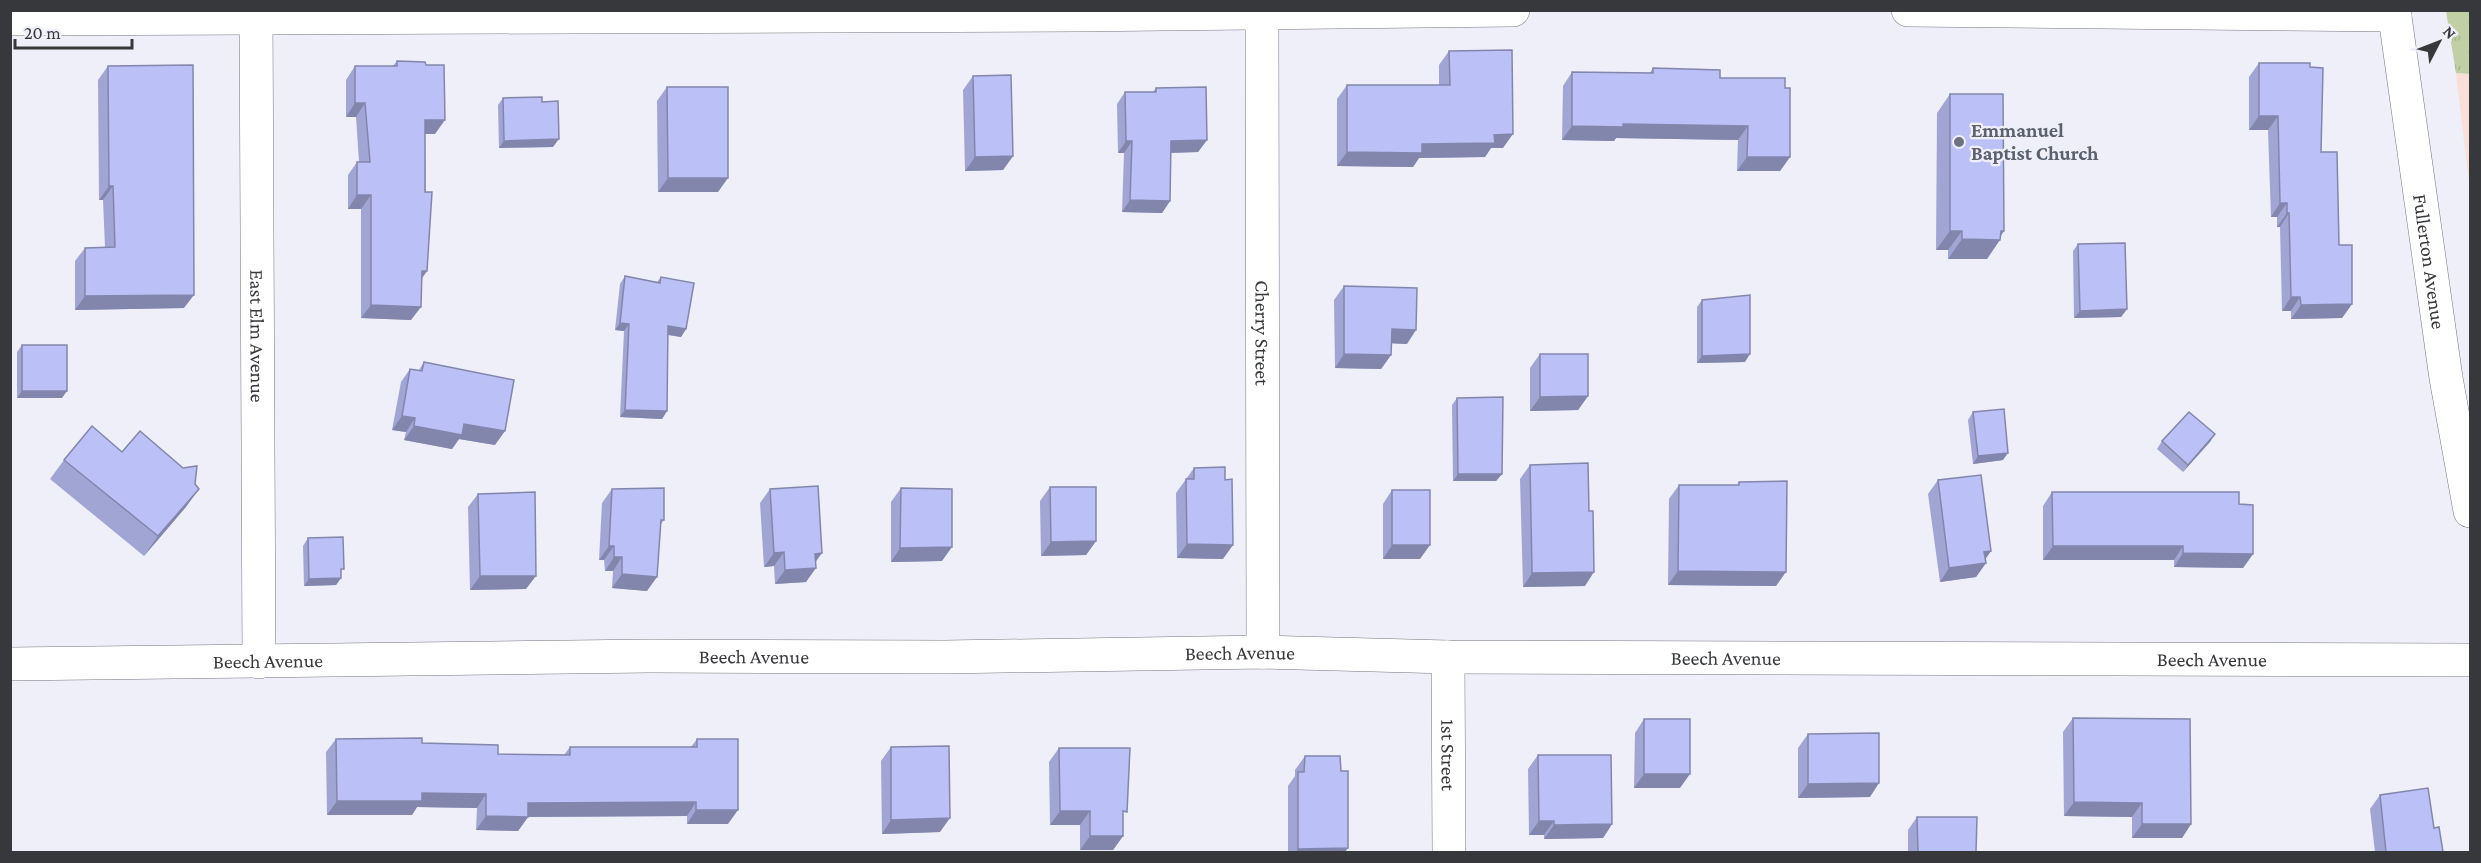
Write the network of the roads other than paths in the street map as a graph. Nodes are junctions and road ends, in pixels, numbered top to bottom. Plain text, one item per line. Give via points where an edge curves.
1 (1513, 10) edge
2 (1908, 10) edge
3 (1076, 13) edge
4 (1262, 13) junction
5 (2395, 13) edge
6 (256, 15) edge
7 (10, 19) edge
8 (2470, 511) edge
9 (1263, 652) junction
10 (1448, 657) junction
11 (2470, 660) edge
12 (260, 662) junction
13 (10, 664) edge
14 (1449, 852) edge

1 - 4 street
2 - 5 street
3 - 4 street
3 - 6 street
4 - 9 street, Cherry Street
5 - 8 street, Fullerton Avenue via 2446,378
6 - 7 street
6 - 12 street, East Elm Avenue
9 - 10 street, Beech Avenue
9 - 12 street, Beech Avenue
10 - 11 street, Beech Avenue
10 - 14 street, 1st Street
12 - 13 street, Beech Avenue

